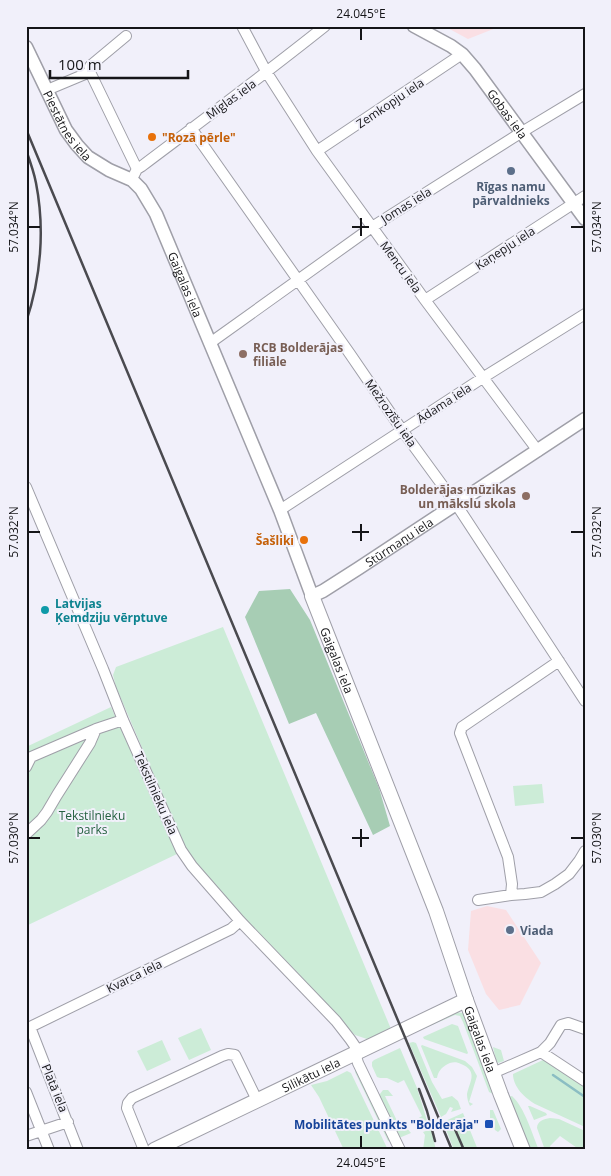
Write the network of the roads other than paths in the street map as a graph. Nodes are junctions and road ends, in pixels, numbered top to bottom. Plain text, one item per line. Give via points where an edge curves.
1 (242, 26) edge
2 (325, 26) edge
3 (414, 26) edge
4 (126, 36) dead end
5 (26, 47) edge
6 (462, 54) junction
7 (90, 72) junction
8 (267, 72) junction
9 (47, 90) junction
10 (585, 94) edge
11 (191, 128) junction
12 (522, 132) junction
13 (318, 151) junction
14 (134, 175) junction
15 (585, 196) edge
16 (573, 204) junction
17 (585, 220) edge
18 (372, 227) junction
19 (298, 280) junction
20 (425, 300) junction
21 (585, 314) edge
22 (210, 343) junction
23 (484, 377) junction
24 (585, 419) edge
25 (402, 430) junction
26 (538, 451) junction
27 (26, 488) edge
28 (456, 504) junction
29 (280, 510) junction
30 (312, 596) junction
31 (559, 661) junction
32 (585, 701) edge
33 (123, 720) junction
34 (96, 729) junction
35 (28, 761) edge
36 (26, 834) edge
37 (585, 851) edge
38 (511, 895) junction
39 (478, 900) dead end
40 (240, 920) junction
41 (466, 1000) junction
42 (28, 1028) edge
43 (585, 1029) edge
44 (357, 1052) junction
45 (541, 1052) junction
46 (493, 1073) junction
47 (585, 1081) edge
48 (26, 1092) edge
49 (258, 1100) junction
50 (68, 1122) junction
51 (42, 1131) junction
52 (26, 1136) edge
53 (49, 1150) edge
54 (78, 1150) edge
55 (144, 1150) edge
56 (154, 1150) edge
57 (400, 1150) edge
58 (524, 1150) edge

1 - 8 street, Mencu iela
2 - 8 street, Miglas iela
3 - 6 street, Gobas iela
4 - 7 street via 90,66
5 - 9 street, Piestātnes iela
6 - 12 street, Gobas iela
6 - 13 street, Zemkopju iela
7 - 9 street
7 - 14 street
8 - 11 street, Miglas iela
8 - 13 street, Mencu iela
9 - 14 street, Piestātnes iela via 66,130 88,157 109,170
10 - 12 street, Jomas iela
11 - 14 street, Miglas iela
11 - 19 street, Mežrozīšu iela
12 - 16 street, Gobas iela
12 - 18 street, Jomas iela
13 - 18 street, Mencu iela
14 - 22 street, Gaigalas iela via 156,214
15 - 16 street, Kaņepju iela
16 - 17 street, Gobas iela
16 - 20 street, Kaņepju iela
18 - 19 street, Jomas iela
18 - 20 street, Mencu iela
19 - 22 street, Jomas iela
19 - 25 street, Mežrozīšu iela
20 - 23 street, Mencu iela
21 - 23 street, Ādama iela
22 - 29 street, Gaigalas iela
23 - 25 street, Ādama iela
23 - 26 street, Mencu iela
24 - 26 street, Stūrmaņu iela
25 - 28 street, Mežrozīšu iela
25 - 29 street, Ādama iela
26 - 28 street, Stūrmaņu iela
27 - 33 street, Tekstilnieku iela
28 - 30 street, Stūrmaņu iela
28 - 31 street, Mežrozīšu iela
29 - 30 street, Gaigalas iela
30 - 41 main road, Gaigalas iela via 432,902
31 - 32 street, Mežrozīšu iela
31 - 38 street via 462,727 460,733 508,857
33 - 34 street
33 - 40 street, Tekstilnieku iela via 181,850
34 - 35 street
34 - 36 street via 47,812
37 - 38 street via 568,874 548,888 541,892
38 - 39 street
40 - 42 street, Kvarca iela via 231,929
40 - 44 street, Tekstilnieku iela via 336,1021
41 - 44 main road, Silikātu iela
41 - 46 main road, Gaigalas iela
42 - 50 street, Platā iela
43 - 45 street via 568,1023 561,1026
44 - 49 main road, Silikātu iela
44 - 57 street, Tekstilnieku iela via 358,1063
45 - 46 street
45 - 47 street
46 - 58 main road, Gaigalas iela
48 - 51 street
49 - 55 street via 235,1055 222,1056 132,1098 127,1108
49 - 56 main road, Silikātu iela
50 - 51 street
50 - 54 street, Platā iela
51 - 52 street
51 - 53 street

